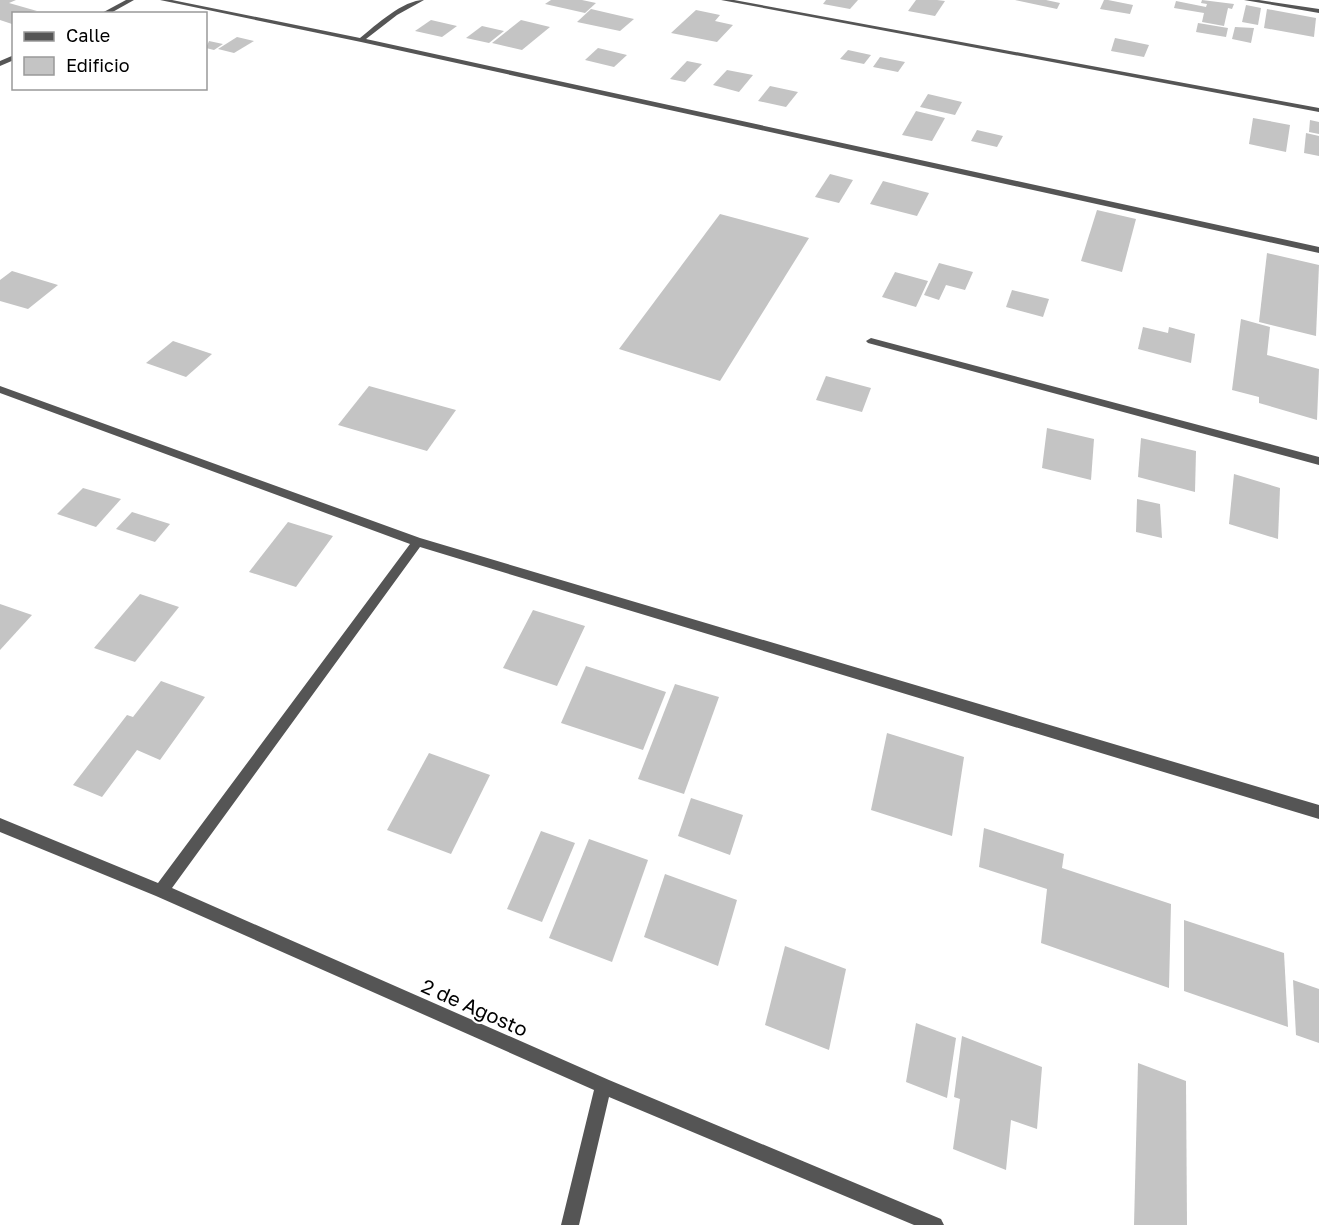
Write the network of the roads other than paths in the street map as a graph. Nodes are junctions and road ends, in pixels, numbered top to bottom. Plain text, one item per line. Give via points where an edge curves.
1 (131, 0) edge
2 (163, 0) edge
3 (421, 0) edge
4 (724, 0) edge
5 (1247, 0) edge
6 (1319, 11) edge
7 (107, 12) edge
8 (361, 40) junction
9 (1319, 110) edge
10 (1319, 250) edge
11 (871, 341) dead end
12 (0, 389) edge
13 (1319, 461) edge
14 (418, 542) junction
15 (1319, 812) edge
16 (0, 825) edge
17 (161, 891) junction
18 (603, 1086) junction
19 (570, 1225) edge
20 (935, 1225) edge

1 - 7 street
2 - 8 street
3 - 8 street
4 - 9 street
5 - 6 street
8 - 10 street
11 - 13 street
12 - 14 street
14 - 15 street
14 - 17 street
16 - 17 street, 2 de Agosto
17 - 18 street, 2 de Agosto
18 - 19 street
18 - 20 street, 2 de Agosto

